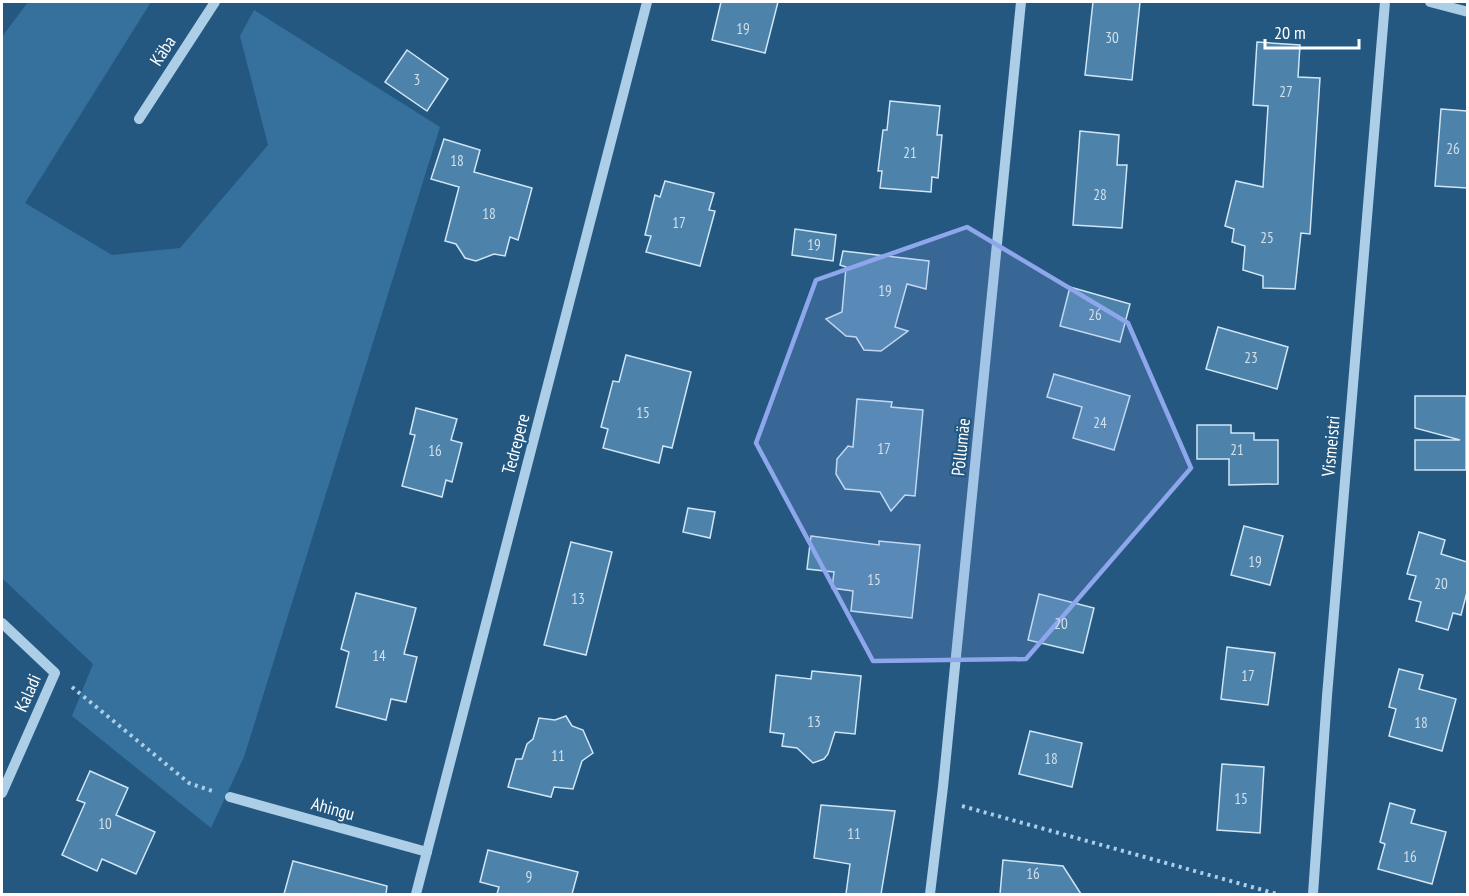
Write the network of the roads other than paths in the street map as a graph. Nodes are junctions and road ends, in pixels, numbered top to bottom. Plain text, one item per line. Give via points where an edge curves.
1 (215, 2) edge
2 (647, 2) edge
3 (1021, 2) edge
4 (1385, 2) edge
5 (1430, 2) edge
6 (1467, 12) edge
7 (139, 119) dead end
8 (2, 624) edge
9 (2, 793) edge
10 (230, 797) road end
11 (427, 852) junction
12 (416, 894) edge
13 (930, 894) edge
14 (1313, 894) edge

1 - 7 street, Käba
2 - 11 street, Tedrepere
3 - 13 street, Põllumäe
4 - 14 street, Vismeistri
5 - 6 street
8 - 9 street, Kaladi via 56,673
10 - 11 street, Ahingu
11 - 12 street, Tedrepere

